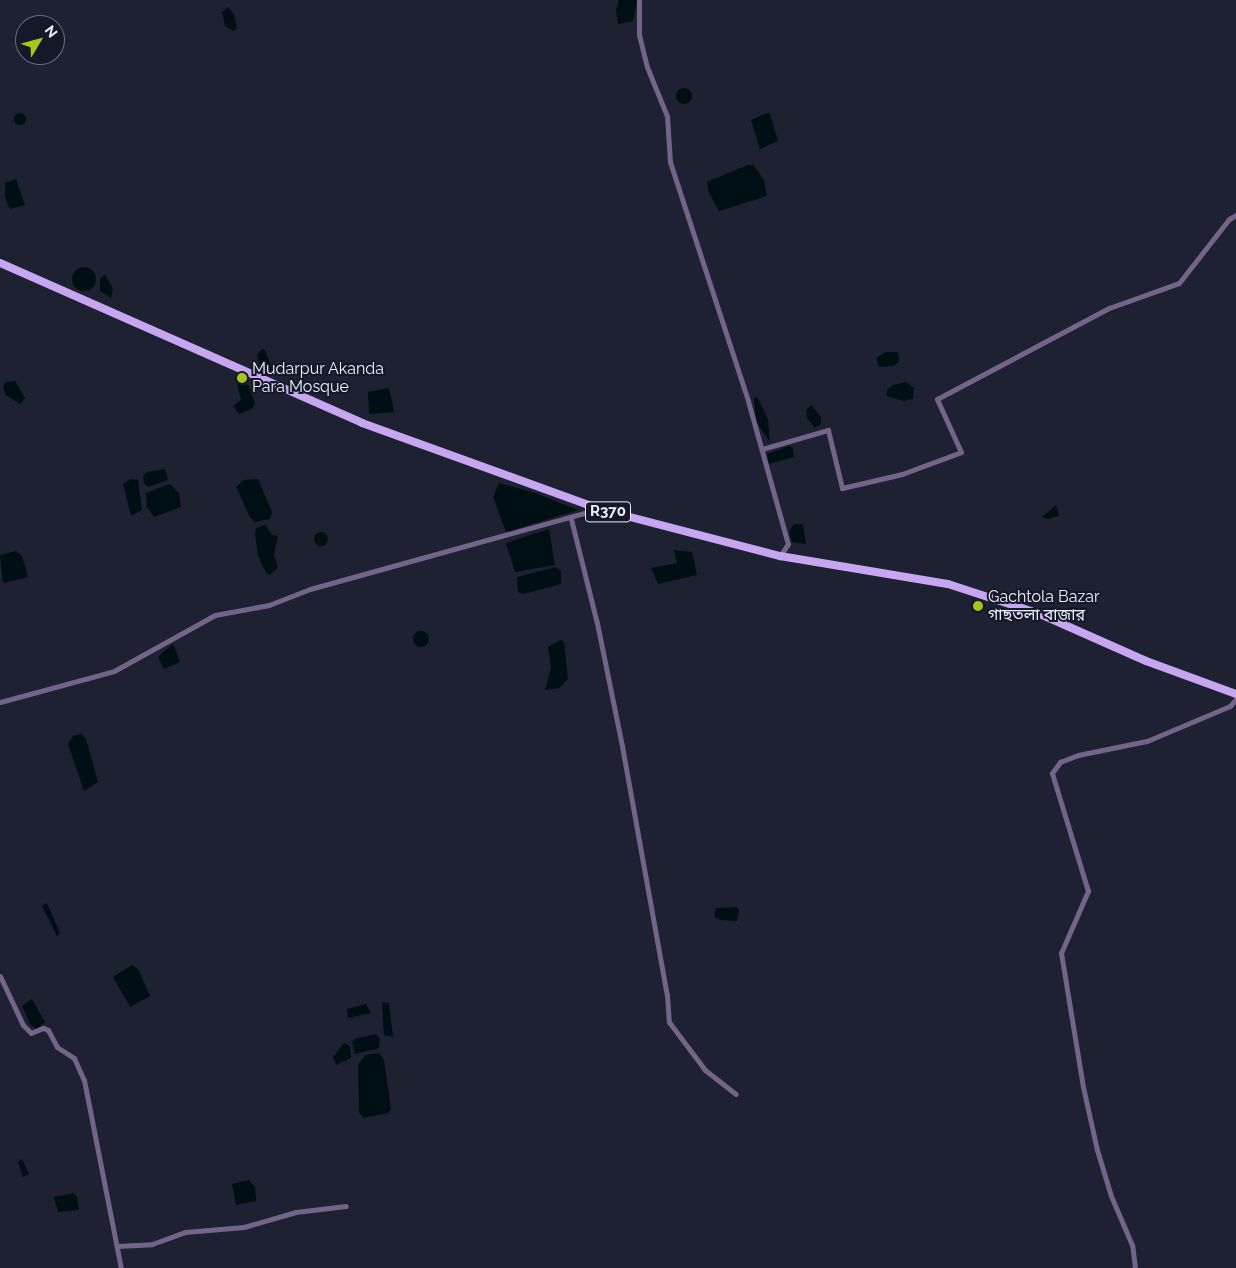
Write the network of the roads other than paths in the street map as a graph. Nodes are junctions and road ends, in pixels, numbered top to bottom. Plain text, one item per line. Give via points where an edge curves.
1 (639, 0) edge
2 (1236, 215) edge
3 (0, 263) edge
4 (762, 449) junction
5 (599, 509) junction
6 (572, 519) junction
7 (780, 556) junction
8 (1236, 694) edge
9 (1236, 699) edge
10 (0, 702) edge
11 (0, 976) edge
12 (736, 1094) dead end
13 (346, 1206) dead end
14 (116, 1246) junction
15 (121, 1268) edge
16 (1135, 1268) edge

1 - 4 street via 639,35 646,67 667,116 670,162
2 - 4 street via 1229,219 1179,283 1109,308 937,399 961,452 902,474 842,488 828,430
3 - 5 main road, R370 via 362,423
4 - 7 street via 788,544
5 - 6 street
5 - 7 main road, R370
6 - 10 street via 310,589 269,605 215,615 114,671
6 - 12 street via 623,753 667,995 669,1022 705,1070
7 - 8 main road, R370 via 948,584 1040,614 1146,662
9 - 16 street via 1230,706 1147,741 1060,762 1052,773 1088,891 1061,953 1083,1087 1097,1150 1111,1196 1132,1245
11 - 14 street via 28,1030 46,1028 57,1047 74,1058 84,1080
13 - 14 street via 296,1212 244,1227 186,1232 152,1244
14 - 15 street

